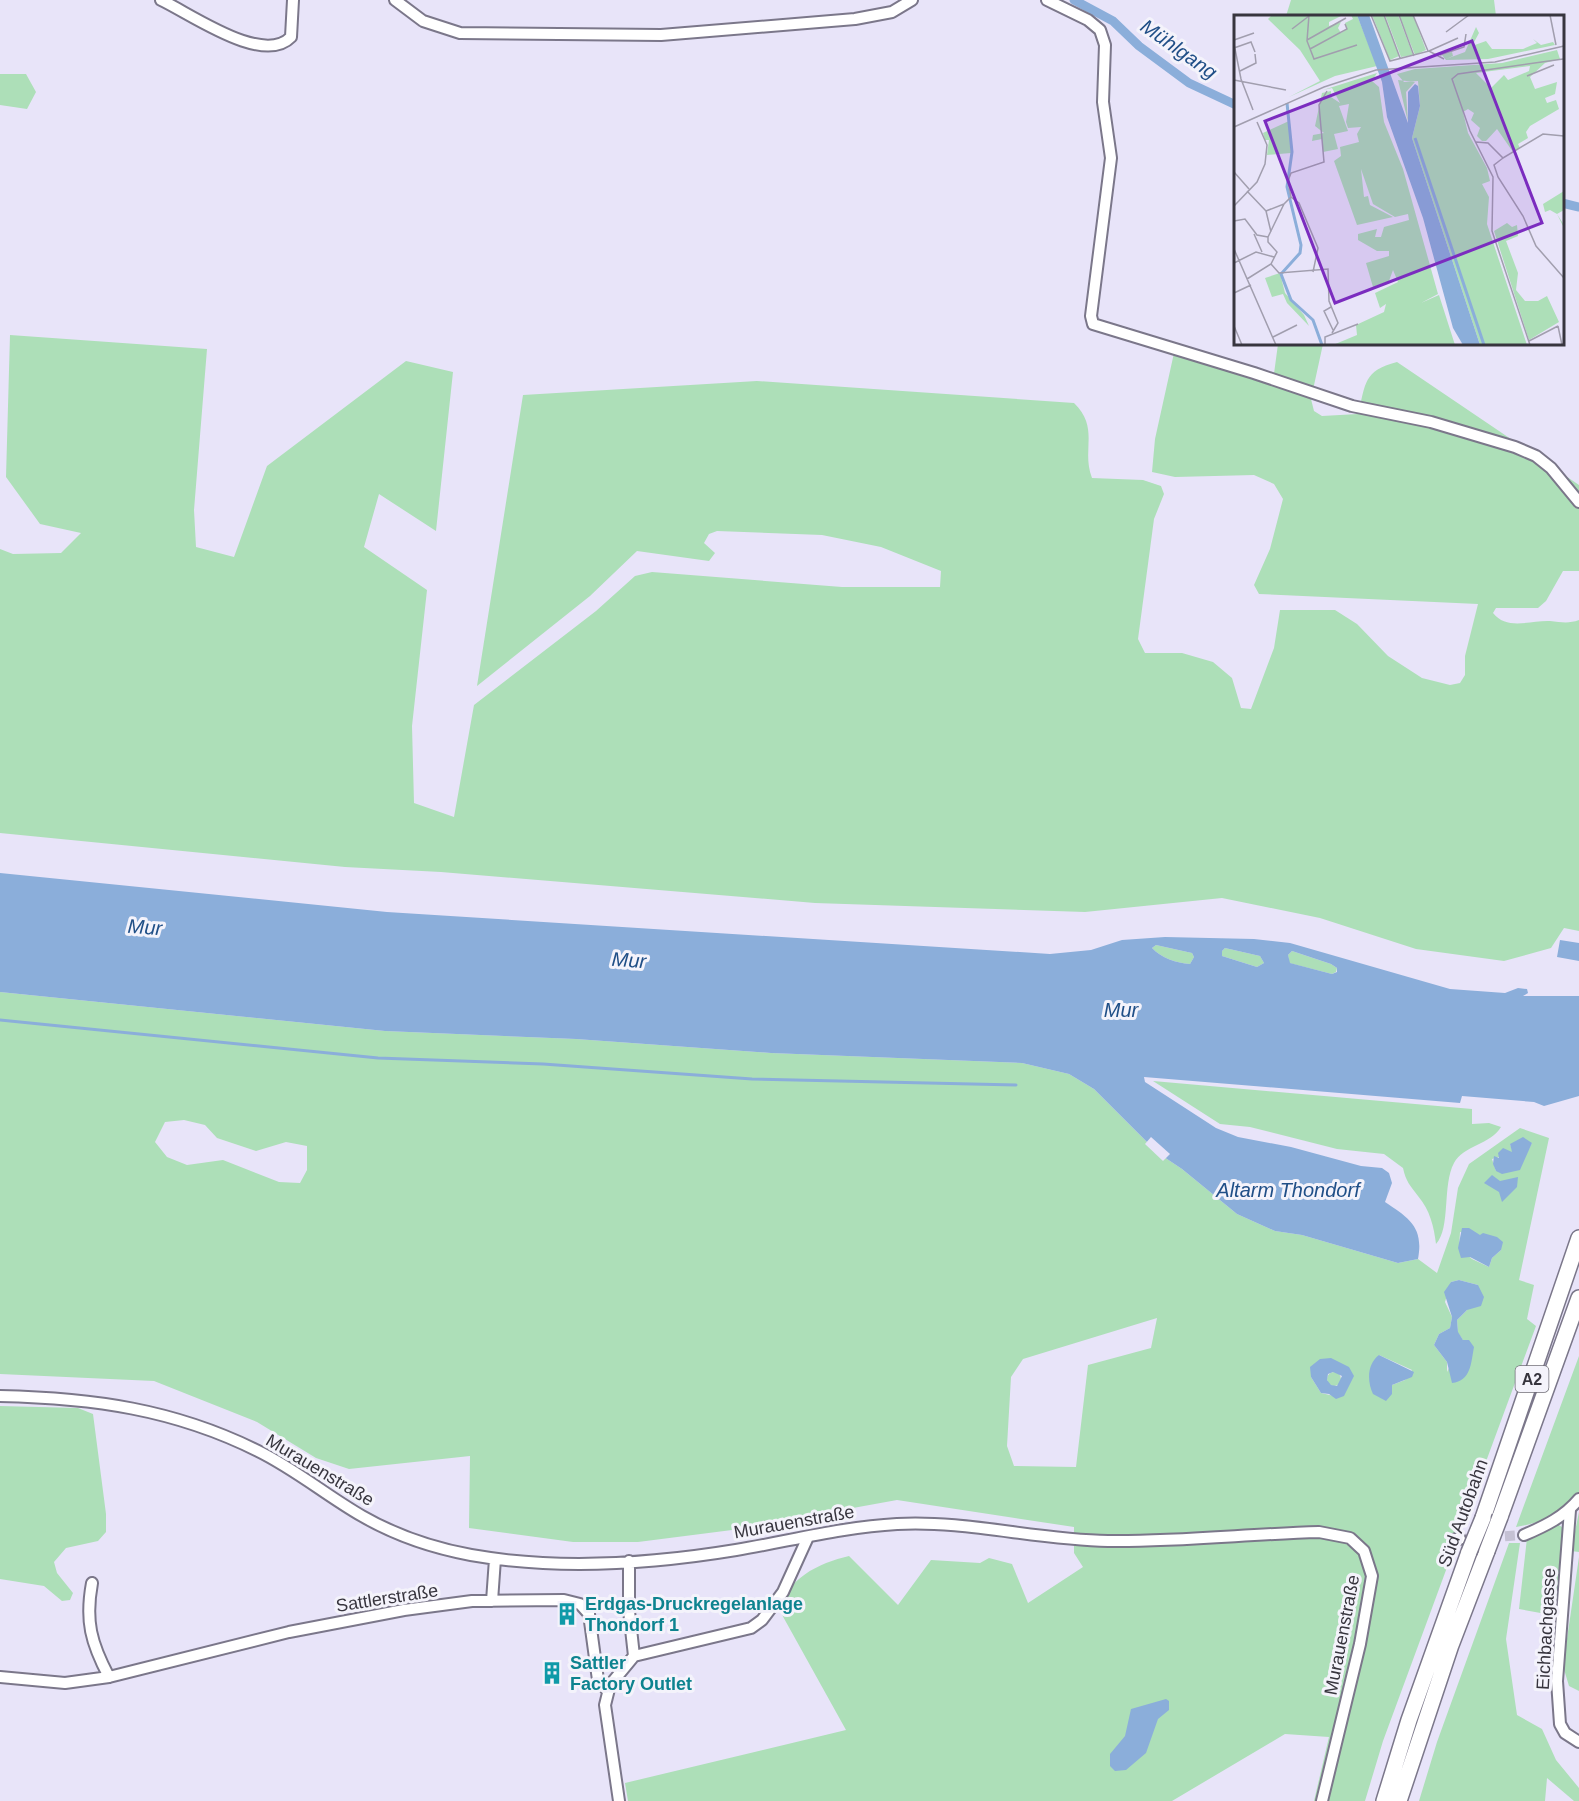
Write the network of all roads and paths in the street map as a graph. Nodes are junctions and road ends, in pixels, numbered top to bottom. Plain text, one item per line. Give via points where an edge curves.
1 (161, 0) edge
2 (293, 0) edge
3 (395, 0) edge
4 (912, 0) edge
5 (1047, 0) edge
6 (1579, 502) edge
7 (1579, 1238) edge
8 (1579, 1298) edge
9 (0, 1396) edge
10 (1579, 1499) edge
11 (1570, 1510) junction
12 (1524, 1535) tunnel mouth
13 (808, 1537) junction
14 (495, 1559) junction
15 (629, 1561) junction
16 (92, 1582) dead end
17 (492, 1601) junction
18 (634, 1656) junction
19 (0, 1677) edge
20 (109, 1677) junction
21 (607, 1691) junction
22 (1579, 1742) edge
23 (619, 1801) edge
24 (1322, 1801) edge
25 (1384, 1801) edge
26 (1399, 1801) edge

1 - 2 street via 243,41 270,47 291,37
3 - 4 street via 423,21 470,34 679,35 861,18 892,12
5 - 6 street via 1088,20 1100,30 1105,45 1103,102 1112,158 1093,324 1353,406 1431,422 1515,447 1551,468
7 - 25 highway, Süd Autobahn / A2, bridge
8 - 26 highway, Süd Autobahn / A2, bridge via 1451,1645
9 - 14 street, Murauenstraße via 87,1400 189,1423 259,1452 362,1516 396,1532 445,1550
10 - 11 street
11 - 12 street
11 - 22 street, Eichbachgasse via 1557,1681 1560,1724 1565,1733
13 - 15 street, Murauenstraße via 732,1551
13 - 18 street via 778,1600 751,1628
13 - 24 street, Murauenstraße via 903,1524 952,1525 1043,1538 1108,1541 1319,1532 1350,1538 1364,1551 1372,1576 1360,1644
14 - 15 street, Murauenstraße
14 - 17 street
15 - 18 street
16 - 20 street via 89,1629
17 - 20 street, Sattlerstraße via 404,1610 289,1632
17 - 21 street, Sattlerstraße via 564,1600 584,1607 591,1618 599,1683
18 - 21 street
19 - 20 street, Sattlerstraße via 65,1683
21 - 23 street, Sattlerstraße via 605,1705

